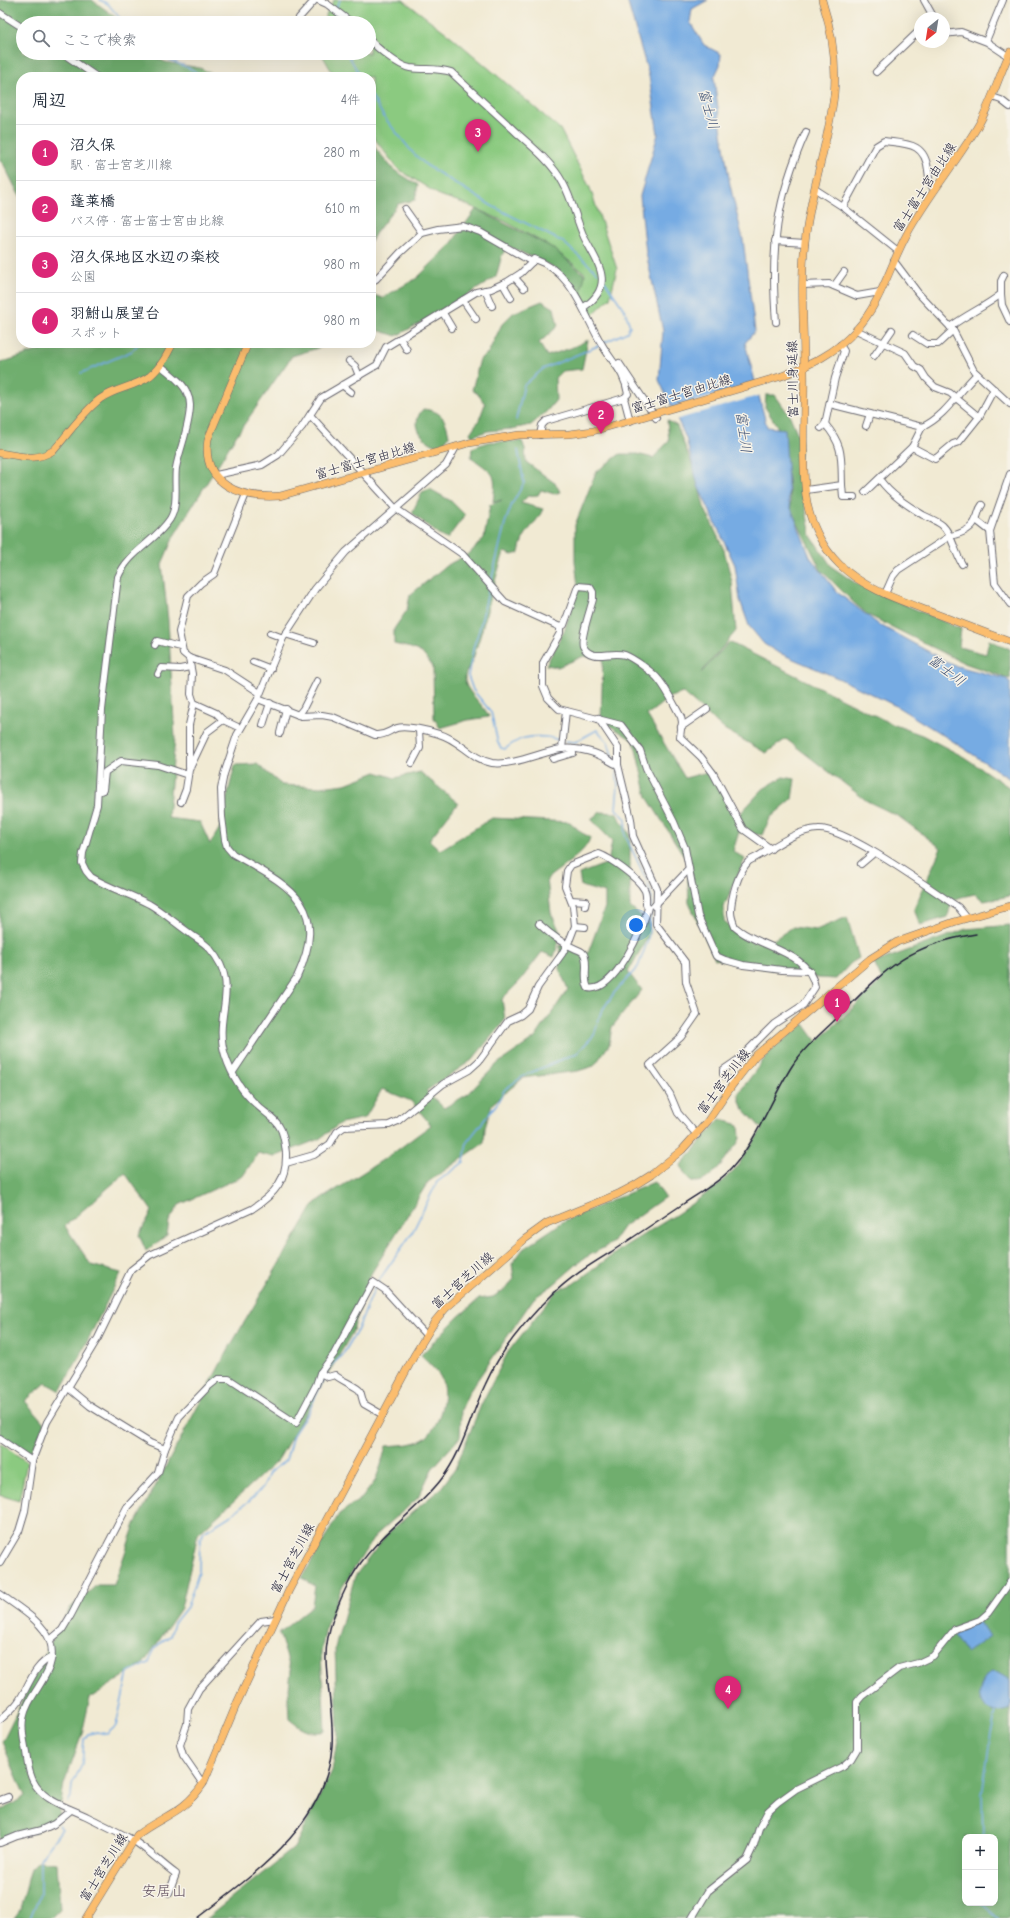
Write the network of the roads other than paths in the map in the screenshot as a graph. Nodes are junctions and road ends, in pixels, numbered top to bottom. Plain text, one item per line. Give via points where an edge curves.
1 (315, 0) edge
2 (318, 0) edge
3 (822, 0) edge
4 (924, 0) edge
5 (1003, 0) edge
6 (930, 12) edge
7 (0, 13) edge
8 (301, 16) edge
9 (342, 16) edge
10 (16, 23) edge
11 (950, 33) edge
12 (914, 36) edge
13 (986, 41) junction
14 (376, 46) edge
15 (1009, 54) edge
16 (72, 60) edge
17 (89, 72) edge
18 (876, 72) dead end
19 (992, 97) junction
20 (1010, 107) edge
21 (806, 132) dead end
22 (815, 189) junction
23 (934, 190) junction
24 (843, 207) junction
25 (405, 209) dead end
26 (422, 233) junction
27 (775, 241) junction
28 (805, 243) junction
29 (898, 251) junction
30 (894, 261) junction
31 (532, 262) junction
32 (844, 272) dead end
33 (1004, 275) dead end
34 (376, 277) edge
35 (515, 278) junction
36 (503, 284) junction
37 (803, 285) junction
38 (834, 286) junction
39 (524, 288) dead end
40 (485, 290) junction
41 (880, 292) junction
42 (1001, 294) junction
43 (511, 298) dead end
44 (463, 300) junction
45 (492, 306) dead end
46 (584, 307) junction
47 (443, 313) junction
48 (476, 319) dead end
49 (776, 322) dead end
50 (1010, 322) edge
51 (452, 328) dead end
52 (951, 329) junction
53 (856, 330) junction
54 (892, 330) dead end
55 (913, 335) dead end
56 (400, 338) junction
57 (883, 343) junction
58 (380, 345) dead end
59 (840, 345) junction
60 (386, 347) junction
61 (170, 348) edge
62 (246, 348) edge
63 (407, 350) dead end
64 (610, 356) junction
65 (874, 356) dead end
66 (349, 361) dead end
67 (160, 365) junction
68 (804, 368) junction
69 (977, 374) junction
70 (359, 376) junction
71 (342, 385) junction
72 (994, 389) junction
73 (351, 392) dead end
74 (624, 398) junction
75 (956, 399) junction
76 (830, 404) junction
77 (1010, 404) edge
78 (870, 414) junction
79 (310, 415) junction
80 (979, 417) junction
81 (656, 418) dead end
82 (630, 421) junction
83 (866, 426) dead end
84 (922, 427) junction
85 (540, 435) junction
86 (456, 447) junction
87 (912, 447) junction
88 (0, 453) edge
89 (362, 473) junction
90 (1010, 474) edge
91 (216, 476) junction
92 (880, 480) junction
93 (842, 484) junction
94 (806, 490) junction
95 (865, 492) dead end
96 (246, 494) junction
97 (854, 497) dead end
98 (982, 505) dead end
99 (395, 508) junction
100 (976, 520) junction
101 (990, 531) junction
102 (950, 536) junction
103 (962, 564) dead end
104 (885, 594) junction
105 (1010, 604) edge
106 (560, 627) junction
107 (270, 633) dead end
108 (284, 636) junction
109 (1010, 642) edge
110 (314, 643) dead end
111 (155, 645) dead end
112 (180, 647) junction
113 (189, 658) junction
114 (253, 662) dead end
115 (190, 667) junction
116 (271, 669) junction
117 (158, 674) dead end
118 (317, 681) dead end
119 (259, 696) junction
120 (194, 703) junction
121 (270, 703) junction
122 (286, 709) junction
123 (707, 710) dead end
124 (566, 711) junction
125 (298, 715) junction
126 (598, 718) junction
127 (223, 720) junction
128 (263, 725) dead end
129 (681, 727) junction
130 (240, 728) junction
131 (419, 730) junction
132 (280, 733) dead end
133 (562, 747) junction
134 (574, 752) junction
135 (553, 759) dead end
136 (412, 763) dead end
137 (615, 765) junction
138 (188, 772) junction
139 (98, 792) junction
140 (181, 802) dead end
141 (771, 849) junction
142 (874, 853) junction
143 (861, 864) dead end
144 (689, 869) junction
145 (571, 900) junction
146 (585, 906) dead end
147 (656, 906) junction
148 (1010, 906) edge
149 (648, 907) junction
150 (966, 918) junction
151 (539, 924) dead end
152 (575, 926) junction
153 (586, 928) dead end
154 (567, 945) junction
155 (810, 971) junction
156 (233, 1072) junction
157 (733, 1084) junction
158 (696, 1135) junction
159 (286, 1163) junction
160 (426, 1335) junction
161 (323, 1374) junction
162 (67, 1387) junction
163 (383, 1415) junction
164 (0, 1439) edge
165 (165, 1449) junction
166 (32, 1461) junction
167 (0, 1563) edge
168 (1010, 1582) edge
169 (0, 1594) edge
170 (275, 1618) junction
171 (50, 1640) junction
172 (52, 1657) junction
173 (0, 1720) edge
174 (204, 1784) junction
175 (8, 1797) dead end
176 (0, 1800) edge
177 (71, 1810) junction
178 (132, 1840) junction
179 (0, 1843) edge
180 (169, 1893) dead end
181 (86, 1918) edge
182 (692, 1918) edge

1 - 8 street
2 - 9 street
3 - 22 main road, 富士川身延線 via 830,24 834,76 829,126
4 - 6 street
5 - 13 street
7 - 10 street
11 - 13 street via 961,32
12 - 18 street
13 - 15 street
14 - 46 street via 409,68 451,72 554,170 564,183 579,226 601,270 602,284 597,297
15 - 19 main road, 富士富士宮由比線
16 - 17 street
19 - 20 street
19 - 23 main road, 富士富士宮由比線 via 966,144
21 - 27 street via 791,167
22 - 24 street
22 - 28 main road, 富士川身延線
23 - 24 street via 929,183 924,155 916,146 884,141 876,146
23 - 29 main road, 富士富士宮由比線
24 - 29 street
25 - 26 street
26 - 31 street via 463,226 480,232
26 - 34 street
27 - 28 street
27 - 49 street via 773,275
28 - 37 main road, 富士川身延線
29 - 30 main road, 富士富士宮由比線
30 - 41 main road, 富士富士宮由比線
30 - 52 street via 918,293
31 - 35 street
31 - 46 street via 534,259 553,268
32 - 38 street
33 - 42 street via 1001,281
35 - 36 street
35 - 39 street
36 - 40 street
36 - 43 street
37 - 38 street
37 - 68 main road, 富士川身延線
38 - 41 street via 857,296
40 - 44 street
40 - 45 street
41 - 53 main road, 富士富士宮由比線 via 868,315
42 - 50 street via 1002,305
42 - 52 street via 984,307 970,312
44 - 47 street
44 - 48 street
46 - 64 street via 599,340
47 - 51 street
47 - 56 street
52 - 55 street via 938,344 927,344
52 - 69 street
53 - 57 street
53 - 59 main road, 富士富士宮由比線
54 - 57 street
56 - 60 street
56 - 63 street
57 - 65 street
57 - 75 street via 905,353 935,387 950,393
58 - 60 street
59 - 68 main road, 富士富士宮由比線 via 824,358
59 - 76 street via 844,351
60 - 70 street via 377,365
61 - 67 main road
62 - 91 main road, 富士富士宮由比線 via 208,439 206,453 210,468
64 - 74 street via 626,382 628,394
64 - 81 street via 625,369
66 - 70 street via 355,366
67 - 88 main road via 149,376 110,393 91,406 47,455 30,458
67 - 139 street via 178,380 187,392 190,404 188,419 176,469 175,506 171,517 162,530 123,564 118,576 102,710
68 - 82 main road, 富士富士宮由比線, bridge
68 - 94 main road, 富士川身延線
69 - 72 street
69 - 75 street via 963,387
70 - 71 street
71 - 73 street
71 - 79 street via 321,398
72 - 77 street
72 - 80 street
74 - 82 street
74 - 85 street via 546,421 542,425
75 - 80 street
75 - 84 street via 932,422
76 - 78 street
76 - 93 street via 823,426 834,434 840,447
78 - 83 street
78 - 84 street
79 - 89 street
79 - 91 street via 278,455 262,465
80 - 87 street via 959,442 935,459
82 - 85 main road, 富士富士宮由比線 via 593,431
84 - 87 street
85 - 86 main road, 富士富士宮由比線 via 496,438
86 - 89 main road, 富士富士宮由比線
86 - 99 street via 446,465
87 - 92 street
89 - 96 main road, 富士富士宮由比線 via 280,496 262,497
89 - 99 street
90 - 101 street
91 - 96 main road, 富士富士宮由比線 via 230,488
92 - 95 street
92 - 102 street via 887,489 914,509 942,525
93 - 94 street
93 - 97 street via 843,497
94 - 104 main road, 富士川身延線 via 813,524 820,540 852,576
96 - 112 street via 214,574 188,596 179,632
98 - 100 street
99 - 106 street via 462,554 505,602
99 - 108 street via 346,552 315,589
100 - 101 street
100 - 102 street via 964,532
101 - 105 street via 995,583
102 - 103 street via 955,553
102 - 104 street via 898,570
104 - 109 main road, 富士川身延線
106 - 124 street via 560,633 542,663 543,686 555,706
106 - 129 street via 564,625 578,586 590,587 593,598 582,645 589,654 596,656 614,653 624,655 659,679 681,717
107 - 108 street
108 - 110 street
108 - 116 street
111 - 112 street via 157,641
112 - 113 street via 182,653
113 - 115 street
113 - 119 street via 225,670
114 - 116 street
115 - 117 street via 161,668
115 - 120 street
116 - 119 street
118 - 125 street
119 - 121 street
119 - 130 street
120 - 127 street via 216,713
120 - 138 street via 189,724
121 - 122 street
121 - 128 street
122 - 125 street
122 - 132 street
123 - 129 street
124 - 126 street
124 - 133 street
125 - 131 street via 333,717 382,736 401,727
126 - 137 street via 618,748
126 - 144 street via 620,725 640,750 646,768 685,848
127 - 130 street
127 - 138 street via 207,732
129 - 141 street via 680,737 713,773 743,829
130 - 156 street via 221,789 227,847 233,854 281,881 295,894 305,911 310,940 296,977
131 - 133 street via 442,734 478,759 494,763
131 - 136 street via 420,748
133 - 134 street
134 - 135 street
134 - 137 street via 597,754
137 - 147 street via 631,819 633,836 657,889
138 - 139 street via 158,765 121,761 105,772 103,790
138 - 140 street
139 - 156 street via 97,805 83,853 82,863 86,872 99,882 150,905 209,948 222,967 227,982 221,1034 225,1056
141 - 142 street via 796,835 818,829 832,830 844,835
141 - 155 street via 750,861 741,874 731,913 734,927 745,935 785,953
142 - 143 street
142 - 150 street via 958,907
144 - 147 street
144 - 155 street via 698,916 716,956 743,964
145 - 146 street via 586,901
145 - 149 street via 566,886 567,871 571,865 599,854 617,864 644,888
145 - 152 street
147 - 149 street
147 - 158 street via 656,924 685,962 686,982 697,1014 681,1037 650,1064 670,1094 678,1113
148 - 150 main road, 富士宮芝川線
149 - 154 street via 646,918 627,957 601,986 588,988 585,955 582,951
150 - 157 main road, 富士宮芝川線 via 897,942 870,959 755,1056
151 - 154 street
152 - 153 street
152 - 154 street
154 - 159 street via 538,987 528,1009 508,1021 479,1061 469,1070 443,1084 398,1121 389,1125 344,1127 337,1132 330,1144 314,1155
155 - 157 street via 815,987 804,1005 774,1024 739,1059 723,1070 723,1074
156 - 159 street via 241,1088 280,1127 286,1145
157 - 158 main road, 富士宮芝川線
158 - 160 main road, 富士宮芝川線 via 666,1164 640,1182 618,1194 553,1220 525,1240 446,1308
159 - 162 street via 284,1175 276,1190 267,1199 252,1209 150,1255 131,1270 98,1338
160 - 161 street via 414,1320 373,1282
160 - 163 main road, 富士宮芝川線
161 - 163 street via 335,1375 341,1381 360,1390 364,1404
161 - 165 street via 296,1423 229,1378 218,1379 179,1417
162 - 165 street via 90,1406 150,1443
162 - 166 street via 47,1422
163 - 170 main road, 富士宮芝川線
164 - 166 street
165 - 171 street via 158,1473 127,1507 71,1615 62,1630
166 - 167 street via 20,1531
168 - 182 street via 980,1620 955,1629 933,1656 899,1668 862,1696 857,1702 857,1749 851,1759 843,1766 796,1789 768,1811 747,1860 708,1891
169 - 171 street via 43,1629
170 - 174 main road, 富士宮芝川線
170 - 174 street via 261,1621 199,1689 188,1709 187,1724 180,1745 183,1755
171 - 172 street
172 - 173 street via 33,1674 18,1703
172 - 177 street via 48,1670 26,1710 23,1732 33,1781 45,1796
174 - 178 main road, 富士宮芝川線 via 179,1811 148,1826
175 - 176 street
177 - 178 street
177 - 179 street via 54,1824
178 - 180 street via 176,1874
178 - 181 main road, 富士宮芝川線

